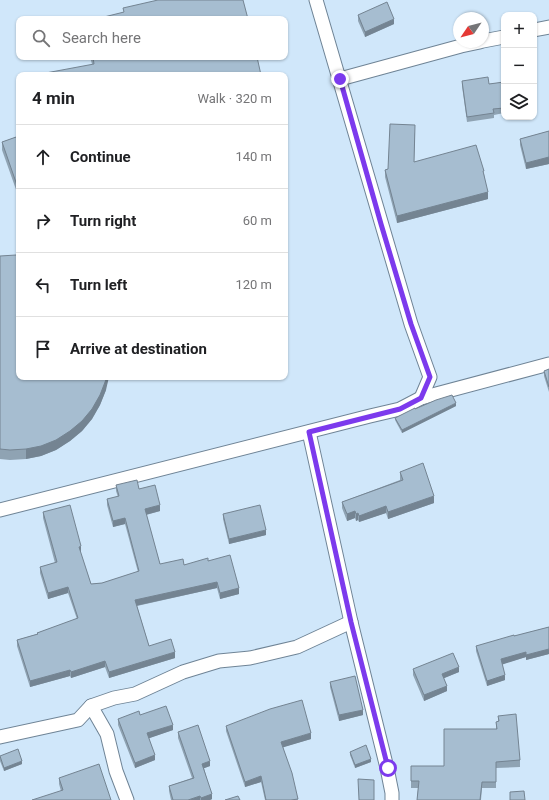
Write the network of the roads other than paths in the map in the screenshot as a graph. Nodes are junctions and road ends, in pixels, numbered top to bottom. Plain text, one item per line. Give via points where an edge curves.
1 (316, 0) edge
2 (549, 27) edge
3 (537, 29) edge
4 (501, 38) edge
5 (489, 40) edge
6 (458, 48) edge
7 (340, 79) junction
8 (549, 364) edge
9 (421, 398) junction
10 (309, 432) junction
11 (0, 510) edge
12 (351, 622) junction
13 (91, 706) junction
14 (0, 737) edge
15 (126, 800) edge
16 (392, 800) edge

1 - 7 street
2 - 3 street
4 - 5 street
6 - 7 street
7 - 9 street via 409,317 430,377
8 - 9 street
9 - 10 street via 400,409
10 - 11 street
10 - 12 street
12 - 13 street via 297,647 250,658 219,661 183,672 134,694
12 - 16 street via 388,768
13 - 14 street via 78,720
13 - 15 street via 107,734

